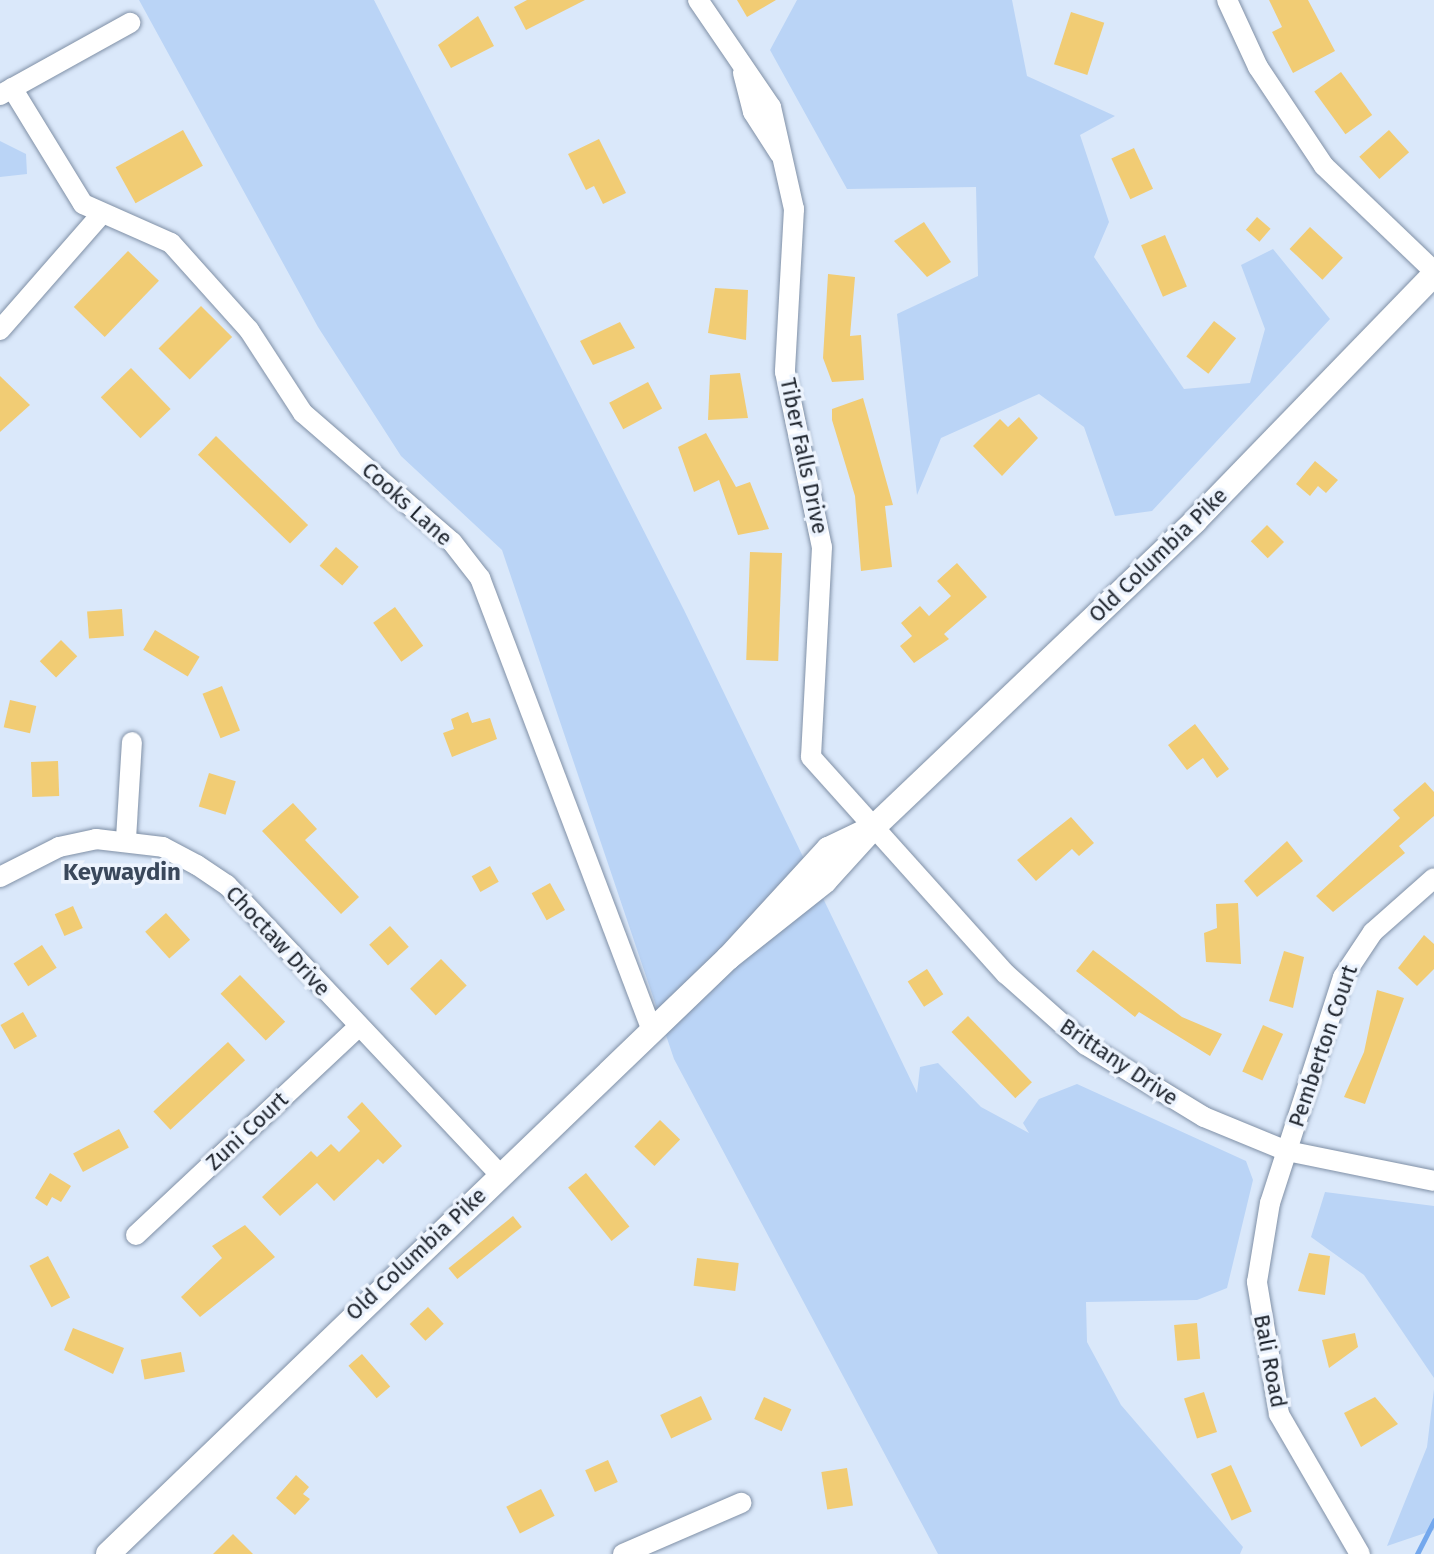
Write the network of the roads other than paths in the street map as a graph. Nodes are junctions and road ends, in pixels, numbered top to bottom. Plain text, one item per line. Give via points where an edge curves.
1 (698, 0) edge
2 (1227, 0) edge
3 (130, 23) dead end
4 (6, 92) edge
5 (99, 217) junction
6 (1434, 272) edge
7 (0, 330) edge
8 (132, 742) dead end
9 (874, 827) junction
10 (126, 839) junction
11 (0, 877) edge
12 (1434, 878) edge
13 (358, 1027) junction
14 (652, 1031) junction
15 (1287, 1151) junction
16 (500, 1175) junction
17 (1434, 1181) edge
18 (136, 1235) dead end
19 (741, 1503) dead end
20 (108, 1554) edge
21 (623, 1554) edge
22 (1360, 1554) edge

1 - 9 street, Tiber Falls Drive via 771,107 783,157 795,237 785,372 822,547 808,745 819,767
2 - 6 street via 1258,67 1324,166
3 - 4 street
4 - 5 street, Cooks Lane via 58,172
5 - 7 street
5 - 14 street, Cooks Lane via 171,243 249,330 303,413 452,542 480,578
6 - 9 street, Old Columbia Pike via 1195,521
8 - 10 street
9 - 14 street, Old Columbia Pike via 825,881 728,958
9 - 15 street, Brittany Drive via 1006,974 1086,1045 1204,1117
10 - 11 street, Choctaw Drive via 59,847
10 - 13 street, Choctaw Drive via 163,847 227,885
12 - 15 street, Pemberton Court via 1373,932 1343,977
13 - 16 street, Choctaw Drive
13 - 18 street, Zuni Court
14 - 16 street, Old Columbia Pike
15 - 17 street, Brittany Drive
15 - 22 street, Bali Road via 1257,1282 1267,1370 1297,1455
16 - 20 street, Old Columbia Pike
19 - 21 street

